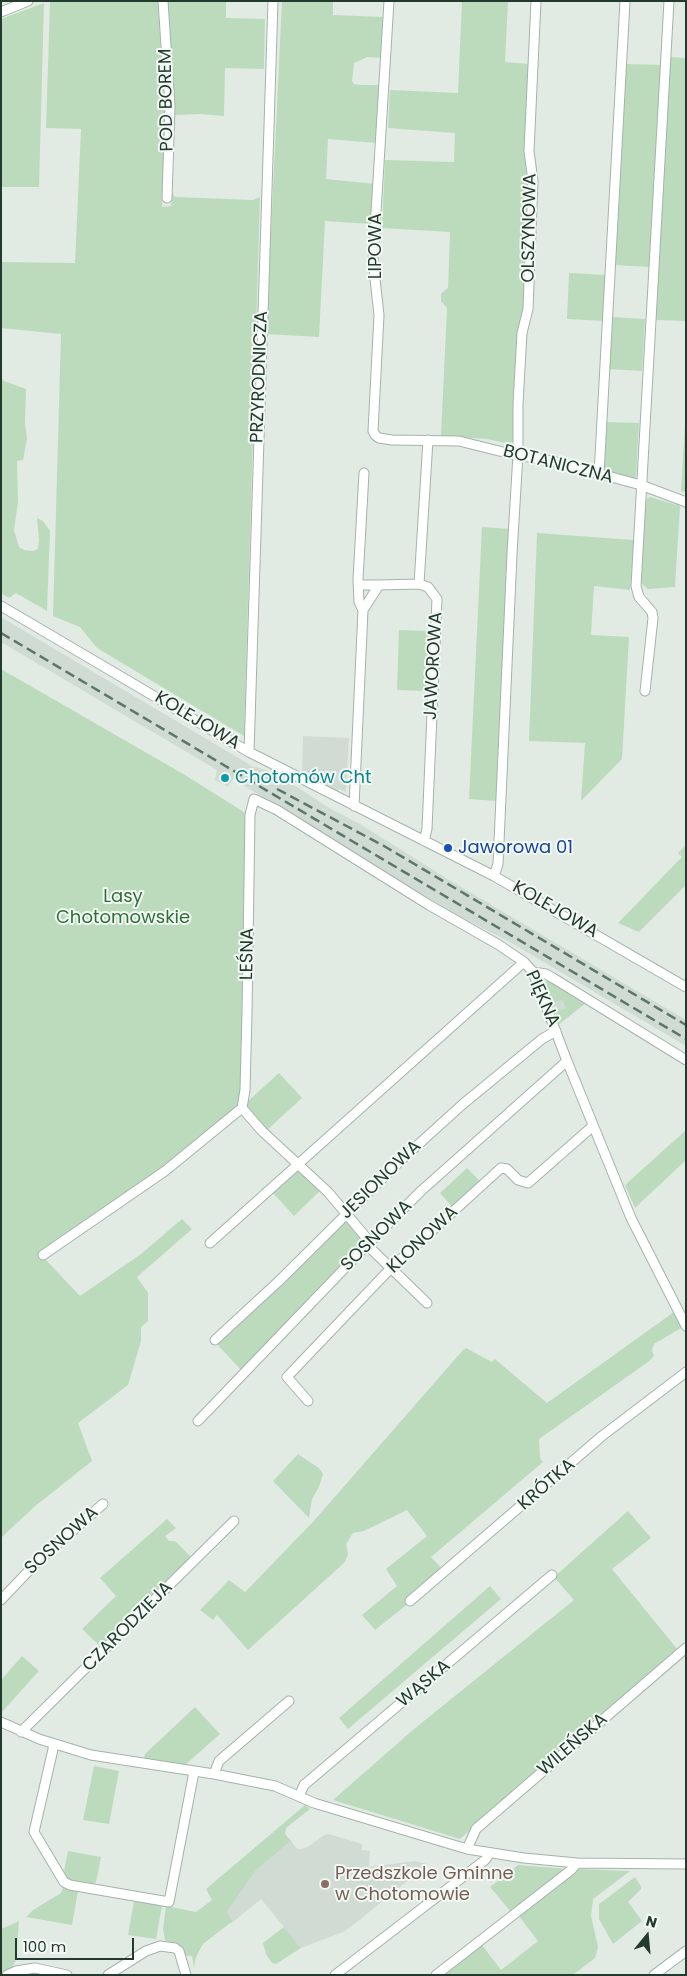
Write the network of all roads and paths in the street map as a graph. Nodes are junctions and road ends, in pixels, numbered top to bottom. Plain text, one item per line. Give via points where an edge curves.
1 (28, 1) edge
2 (163, 1) edge
3 (272, 1) edge
4 (389, 1) edge
5 (536, 1) edge
6 (625, 1) edge
7 (669, 1) edge
8 (1, 12) edge
9 (167, 198) dead end
10 (428, 440) junction
11 (518, 454) junction
12 (364, 473) dead end
13 (599, 474) junction
14 (641, 485) junction
15 (686, 502) edge
16 (419, 584) junction
17 (359, 585) junction
18 (379, 585) junction
19 (1, 606) edge
20 (363, 610) junction
21 (645, 691) dead end
22 (249, 752) junction
23 (254, 799) joint
24 (354, 806) junction
25 (424, 841) junction
26 (494, 876) junction
27 (524, 962) junction
28 (534, 972) junction
29 (686, 987) edge
30 (556, 1031) junction
31 (686, 1060) edge
32 (567, 1062) junction
33 (242, 1108) junction
34 (594, 1126) junction
35 (299, 1163) junction
36 (346, 1213) junction
37 (210, 1243) dead end
38 (368, 1243) junction
39 (43, 1255) dead end
40 (391, 1268) junction
41 (428, 1303) dead end
42 (686, 1326) edge
43 (215, 1340) dead end
44 (686, 1372) edge
45 (308, 1401) dead end
46 (198, 1421) dead end
47 (103, 1504) dead end
48 (234, 1521) dead end
49 (552, 1575) dead end
50 (1, 1600) edge
51 (410, 1601) dead end
52 (686, 1648) edge
53 (288, 1701) dead end
54 (1, 1722) edge
55 (21, 1732) junction
56 (54, 1745) junction
57 (194, 1772) junction
58 (214, 1774) junction
59 (299, 1796) junction
60 (467, 1849) junction
61 (490, 1853) junction
62 (576, 1863) junction
63 (686, 1864) edge
64 (686, 1951) edge
65 (7, 1975) edge
66 (67, 1975) edge
67 (108, 1975) edge
68 (186, 1975) edge
69 (335, 1975) edge
70 (436, 1975) edge
71 (654, 1975) edge

1 - 8 street
2 - 9 street, POD BOREM via 170,106
3 - 22 street, PRZYRODNICZA
4 - 10 street, LIPOWA via 373,261 379,315 373,431 379,438
5 - 11 street, OLSZYNOWA via 529,151 533,190 528,308 522,333
6 - 13 street
7 - 14 street
10 - 11 street, BOTANICZNA via 459,441
10 - 16 street
11 - 13 street, BOTANICZNA
11 - 26 street, OLSZYNOWA via 498,864
12 - 17 street
13 - 14 street, BOTANICZNA
14 - 15 street, BOTANICZNA
14 - 21 street via 636,586 639,597 653,618
16 - 18 street
16 - 25 street, JAWOROWA via 428,587 437,599
17 - 18 street
17 - 20 street via 359,602
18 - 20 street
19 - 22 street, KOLEJOWA
20 - 24 street
22 - 24 street, KOLEJOWA
23 - 27 street, PIĘKNA
23 - 33 street, LEŚNA via 250,815 245,1090
24 - 25 street, KOLEJOWA
25 - 26 street, KOLEJOWA
26 - 29 street, KOLEJOWA
27 - 28 street, PIĘKNA
27 - 35 street
28 - 30 street, PIĘKNA
28 - 31 street via 553,978
30 - 32 street, PIĘKNA
30 - 36 street, JESIONOWA via 463,1104
32 - 34 street, PIĘKNA
32 - 38 street, SOSNOWA
33 - 35 street via 262,1131
33 - 39 street via 165,1172
34 - 40 street, KLONOWA via 528,1183 500,1168
34 - 42 street, PIĘKNA via 631,1218
35 - 36 street
35 - 37 street
36 - 38 street
36 - 43 street, JESIONOWA
38 - 40 street
38 - 46 street, SOSNOWA
40 - 41 street
40 - 45 street, KLONOWA via 287,1377
44 - 51 street, KRÓTKA via 602,1436
47 - 50 street, SOSNOWA via 39,1560
48 - 55 street, CZARODZIEJA
49 - 59 street, WĄSKA via 304,1785
52 - 60 street, WILEŃSKA via 476,1829
53 - 58 street via 219,1761
54 - 55 street
55 - 56 street
56 - 57 street via 111,1759
56 - 57 street via 34,1832 64,1882 70,1885 169,1902
57 - 58 street
58 - 59 street via 269,1785
59 - 60 street
60 - 61 street
61 - 62 street
61 - 69 street
62 - 63 street
62 - 70 street
64 - 71 street
65 - 66 street via 35,1968
67 - 68 street via 160,1946 175,1948 182,1956

